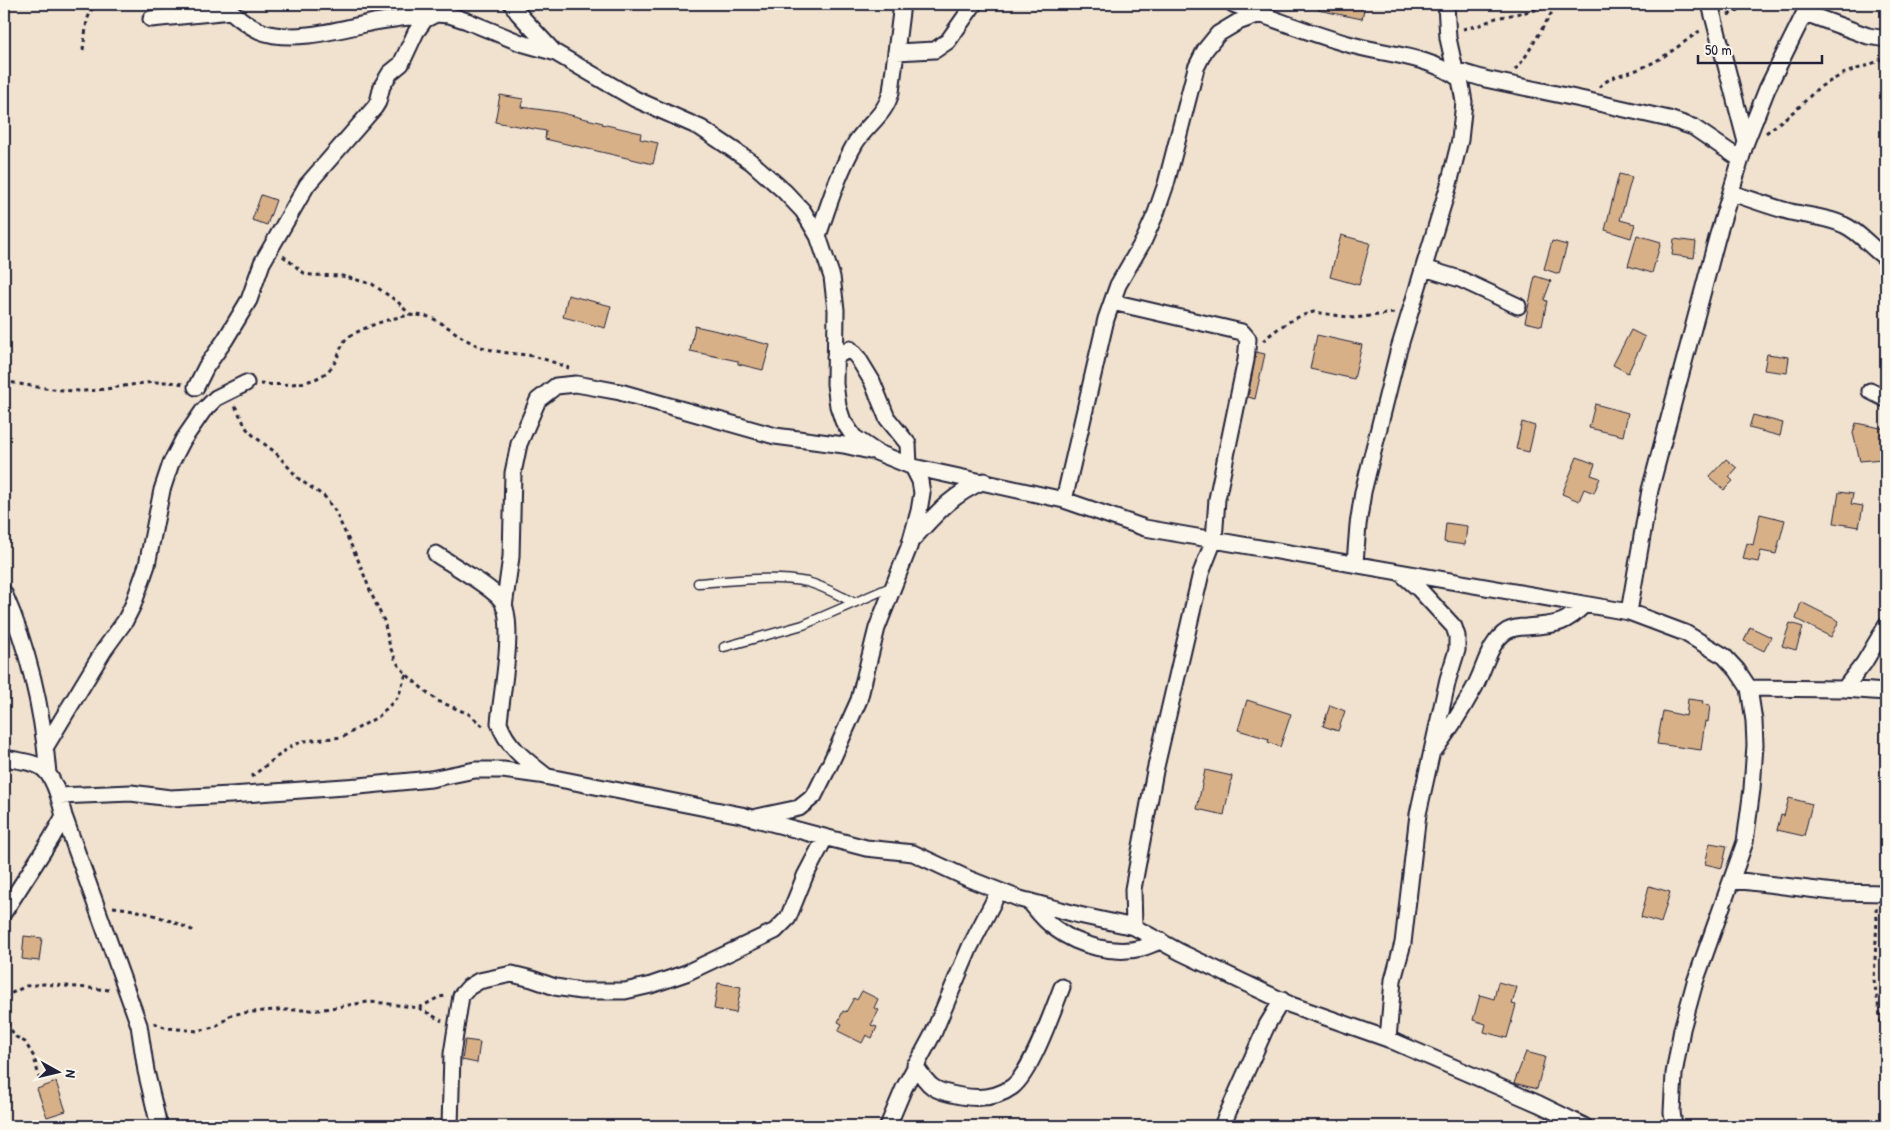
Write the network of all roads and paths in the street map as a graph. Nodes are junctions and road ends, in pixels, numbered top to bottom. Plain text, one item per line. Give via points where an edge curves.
1 (94, 4) edge
2 (512, 4) edge
3 (902, 4) edge
4 (974, 4) edge
5 (1233, 4) edge
6 (1446, 4) edge
7 (1710, 4) edge
8 (1752, 4) edge
9 (1556, 5) edge
10 (1808, 6) edge
11 (227, 8) edge
12 (429, 13) edge
13 (1260, 14) junction
14 (151, 19) dead end
15 (1714, 22) junction
16 (1447, 31) junction
17 (1886, 38) edge
18 (83, 50) dead end
19 (554, 52) junction
20 (896, 52) junction
21 (1886, 57) edge
22 (1458, 74) junction
23 (1506, 83) junction
24 (1585, 100) junction
25 (1763, 136) dead end
26 (1746, 142) junction
27 (1740, 159) junction
28 (1731, 192) junction
29 (818, 236) junction
30 (271, 247) junction
31 (1886, 258) edge
32 (1424, 268) junction
33 (1112, 302) junction
34 (1518, 306) dead end
35 (1410, 311) junction
36 (411, 315) junction
37 (1246, 354) junction
38 (835, 357) junction
39 (574, 370) dead end
40 (4, 381) edge
41 (246, 383) joint
42 (196, 387) joint
43 (1870, 391) dead end
44 (229, 392) junction
45 (1886, 399) edge
46 (876, 452) junction
47 (911, 466) junction
48 (984, 481) junction
49 (1064, 500) junction
50 (1214, 540) junction
51 (910, 543) junction
52 (436, 554) dead end
53 (1355, 563) junction
54 (1402, 574) junction
55 (698, 583) dead end
56 (894, 585) junction
57 (4, 593) edge
58 (853, 602) junction
59 (1584, 605) junction
60 (504, 606) junction
61 (1629, 612) junction
62 (1886, 626) edge
63 (724, 647) dead end
64 (406, 674) junction
65 (1749, 688) junction
66 (1844, 689) junction
67 (1886, 692) edge
68 (486, 728) dead end
69 (46, 746) junction
70 (1432, 753) junction
71 (4, 758) edge
72 (48, 774) junction
73 (547, 776) junction
74 (235, 794) junction
75 (59, 796) junction
76 (64, 816) junction
77 (753, 818) junction
78 (825, 838) junction
79 (1733, 880) junction
80 (999, 891) junction
81 (1863, 893) junction
82 (1886, 893) edge
83 (1028, 901) junction
84 (97, 905) junction
85 (4, 912) edge
86 (1134, 926) junction
87 (196, 932) dead end
88 (1161, 941) junction
89 (1062, 987) dead end
90 (128, 992) junction
91 (465, 993) junction
92 (4, 998) edge
93 (1282, 1000) junction
94 (4, 1007) edge
95 (419, 1008) junction
96 (137, 1018) junction
97 (456, 1030) junction
98 (1388, 1039) junction
99 (1886, 1051) edge
100 (915, 1066) junction
101 (40, 1081) dead end
102 (159, 1126) edge
103 (450, 1126) edge
104 (888, 1126) edge
105 (1222, 1126) edge
106 (1584, 1126) edge
107 (1674, 1126) edge

1 - 18 path
2 - 19 street
3 - 20 street
4 - 20 street via 948,41 935,50
5 - 13 street
6 - 16 street
7 - 15 street
8 - 15 path
9 - 16 path
9 - 23 path
10 - 17 street via 1868,36
10 - 26 street via 1767,89
11 - 12 street via 261,32 294,36
11 - 14 street via 209,15
12 - 19 street via 449,15
12 - 30 street via 401,64 382,86 375,107 307,185
13 - 22 street via 1348,44 1430,62
13 - 33 street via 1218,34 1205,50 1196,68 1156,212
15 - 24 path via 1646,67 1609,78
15 - 26 street
16 - 22 street
19 - 29 street via 635,99 701,128 750,161 784,191
20 - 29 street via 887,105 852,150
21 - 25 path via 1818,88
22 - 23 street
22 - 32 street via 1464,102 1460,140
23 - 24 street
24 - 27 street via 1693,126
26 - 27 street
27 - 28 street
28 - 31 street via 1840,223
28 - 61 street via 1650,490
29 - 38 street via 832,276 836,310
30 - 36 path via 304,273 342,276 372,284
30 - 42 street via 249,300
32 - 34 street via 1460,279
32 - 35 street
33 - 37 street via 1242,332 1248,339
33 - 49 street via 1101,336
35 - 37 path via 1354,318 1308,313 1280,327
35 - 53 street via 1363,492
36 - 39 path via 430,317 482,347 505,354 541,358
36 - 41 path via 368,327 348,337 323,376 284,384
37 - 50 street via 1217,499
38 - 46 street via 834,384 843,421 854,437
38 - 47 street via 850,349 858,358 872,381 887,418 908,444
40 - 42 path via 45,389 84,391 165,381
41 - 44 street
43 - 45 street
44 - 64 path via 255,437 275,452 300,480 325,497 335,511 384,621 390,647
44 - 69 street via 216,398 203,411 171,463 162,490 148,565 133,605
46 - 47 street
46 - 60 street via 775,436 593,386 556,386 538,400 519,444 513,473 510,557
47 - 48 street
47 - 51 street via 920,481 922,493
48 - 49 street
48 - 51 street via 957,495
49 - 50 street via 1145,528
50 - 53 street
50 - 86 street via 1201,573 1155,771 1134,890
51 - 56 street
52 - 60 street via 487,588
53 - 54 street
54 - 59 street
54 - 70 street via 1420,588 1454,627 1457,636 1457,650
55 - 58 lane via 806,582
56 - 58 lane
56 - 77 street via 877,628 858,700 817,792 799,808
57 - 69 street via 35,683
58 - 63 lane via 803,625
59 - 61 street
59 - 70 street via 1565,622 1515,628 1500,637 1474,688
60 - 73 street via 508,634 499,723 503,736 516,751
61 - 65 street via 1685,633 1724,656
62 - 66 street
64 - 68 path via 438,701 469,714
64 - 74 path via 398,697 379,716 343,737 291,746
65 - 66 street
65 - 79 street via 1755,745 1752,790 1745,842
66 - 67 street
69 - 72 street
70 - 98 street via 1418,814
71 - 72 street via 40,766
72 - 75 street
73 - 74 street via 475,770 431,779
73 - 77 street
74 - 75 street via 170,798 131,793
75 - 76 street
76 - 84 street
76 - 85 street
77 - 78 street
78 - 80 street via 866,848 913,854
78 - 91 street via 788,918 775,931 695,969 625,991 580,991 512,974 480,981
79 - 81 street
79 - 107 street via 1711,934 1682,1029 1674,1074
80 - 83 street
80 - 100 street via 970,947 934,1034
81 - 82 street
81 - 99 path via 1876,906 1874,980
83 - 86 street via 1079,916
83 - 88 street via 1056,930 1101,948 1142,948
84 - 87 path via 159,916
84 - 90 street
86 - 88 street
88 - 93 street
89 - 100 street via 1035,1053 1012,1087 986,1098 945,1093 928,1084
90 - 92 path via 44,984 26,986
90 - 96 street
91 - 95 path via 439,997
91 - 97 street via 461,996
93 - 98 street
93 - 105 street via 1267,1025
94 - 101 path via 16,1037 25,1042 34,1057
95 - 96 path via 368,1002 318,1010 241,1013 231,1015 218,1026 198,1031 167,1028
95 - 97 path
96 - 102 street
97 - 103 street
98 - 106 street
100 - 104 street

